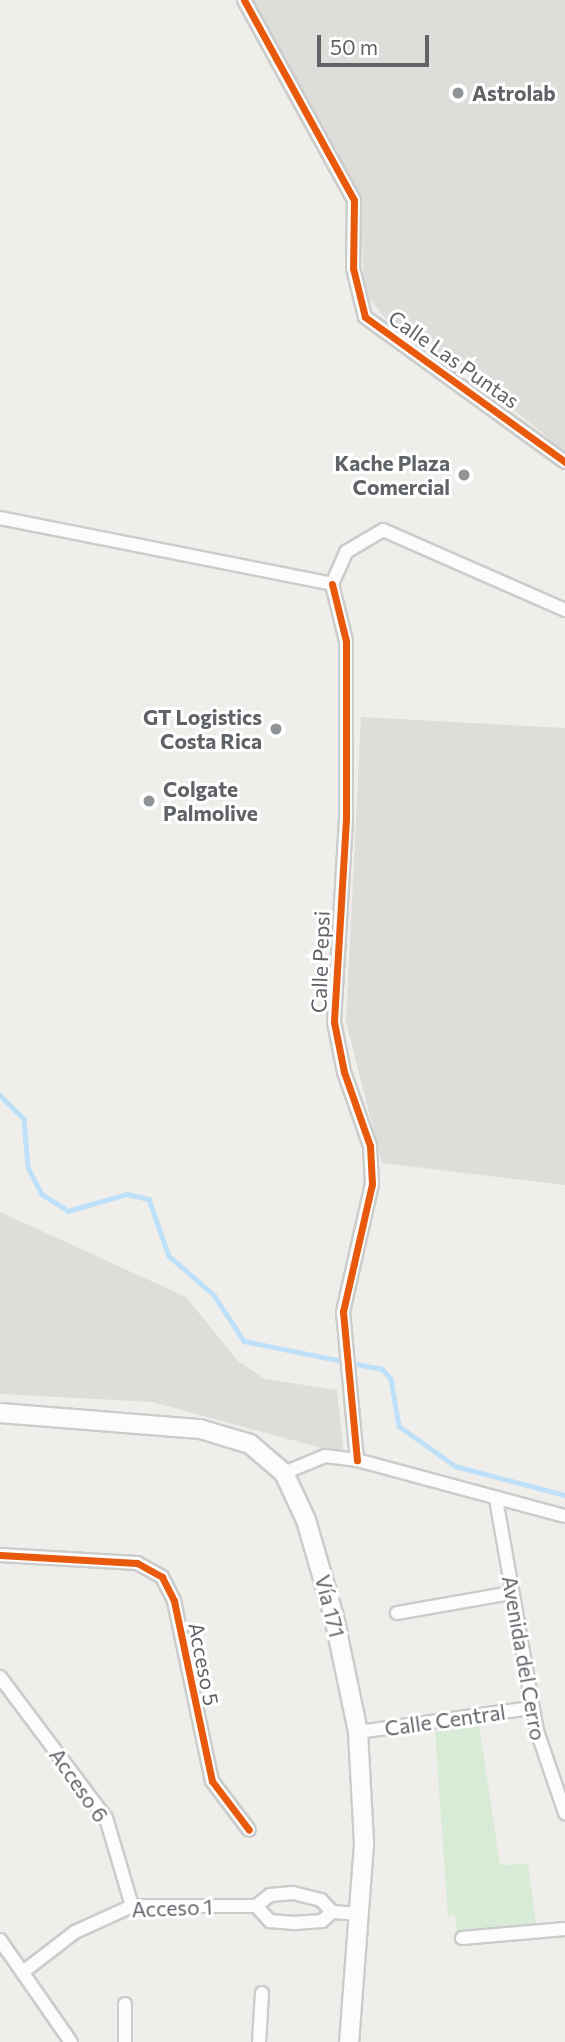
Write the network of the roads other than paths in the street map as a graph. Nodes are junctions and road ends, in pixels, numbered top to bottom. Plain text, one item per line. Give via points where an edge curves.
1 (244, 0) edge
2 (565, 462) edge
3 (0, 518) edge
4 (332, 584) junction
5 (565, 610) edge
6 (0, 1413) edge
7 (357, 1460) junction
8 (284, 1473) junction
9 (496, 1499) junction
10 (565, 1516) edge
11 (0, 1555) edge
12 (511, 1592) junction
13 (397, 1613) dead end
14 (0, 1677) edge
15 (532, 1708) junction
16 (358, 1732) junction
17 (565, 1813) edge
18 (249, 1830) dead end
19 (132, 1906) junction
20 (256, 1906) junction
21 (332, 1912) junction
22 (361, 1914) junction
23 (565, 1929) edge
24 (462, 1938) dead end
25 (0, 1940) edge
26 (23, 1972) junction
27 (262, 1993) dead end
28 (125, 2004) dead end
29 (71, 2042) edge
30 (125, 2042) edge
31 (259, 2042) edge
32 (349, 2042) edge

1 - 2 street, Calle Las Puntas via 355,200 354,268 365,317
3 - 4 street
4 - 5 street via 346,552 383,530
4 - 7 street, Calle Pepsi via 346,641 346,819 334,1022 344,1072 370,1146 372,1184 343,1312
6 - 8 main road, Vía 171 via 200,1429 250,1444
7 - 8 street via 325,1456
7 - 9 street
8 - 16 main road, Vía 171 via 306,1520 331,1605
9 - 10 street
9 - 12 street, Avenida del Cerro
11 - 18 street, Acceso 5 via 137,1563 162,1577 174,1601 212,1781
12 - 13 street
12 - 15 street, Avenida del Cerro
14 - 19 street, Acceso 6 via 106,1818
15 - 16 street, Calle Central
15 - 17 street, Avenida del Cerro via 548,1774
16 - 22 main road, Vía 171
19 - 20 street, Acceso 1
19 - 26 street, Acceso 1 via 75,1932
20 - 21 street, Acceso 1 via 270,1895 293,1893 321,1900
20 - 21 street, Acceso 1 via 270,1921 294,1923 322,1921
21 - 22 street, Acceso 1
22 - 32 main road, Vía 171
23 - 24 street
25 - 26 street
26 - 29 street
27 - 31 street
28 - 30 street

